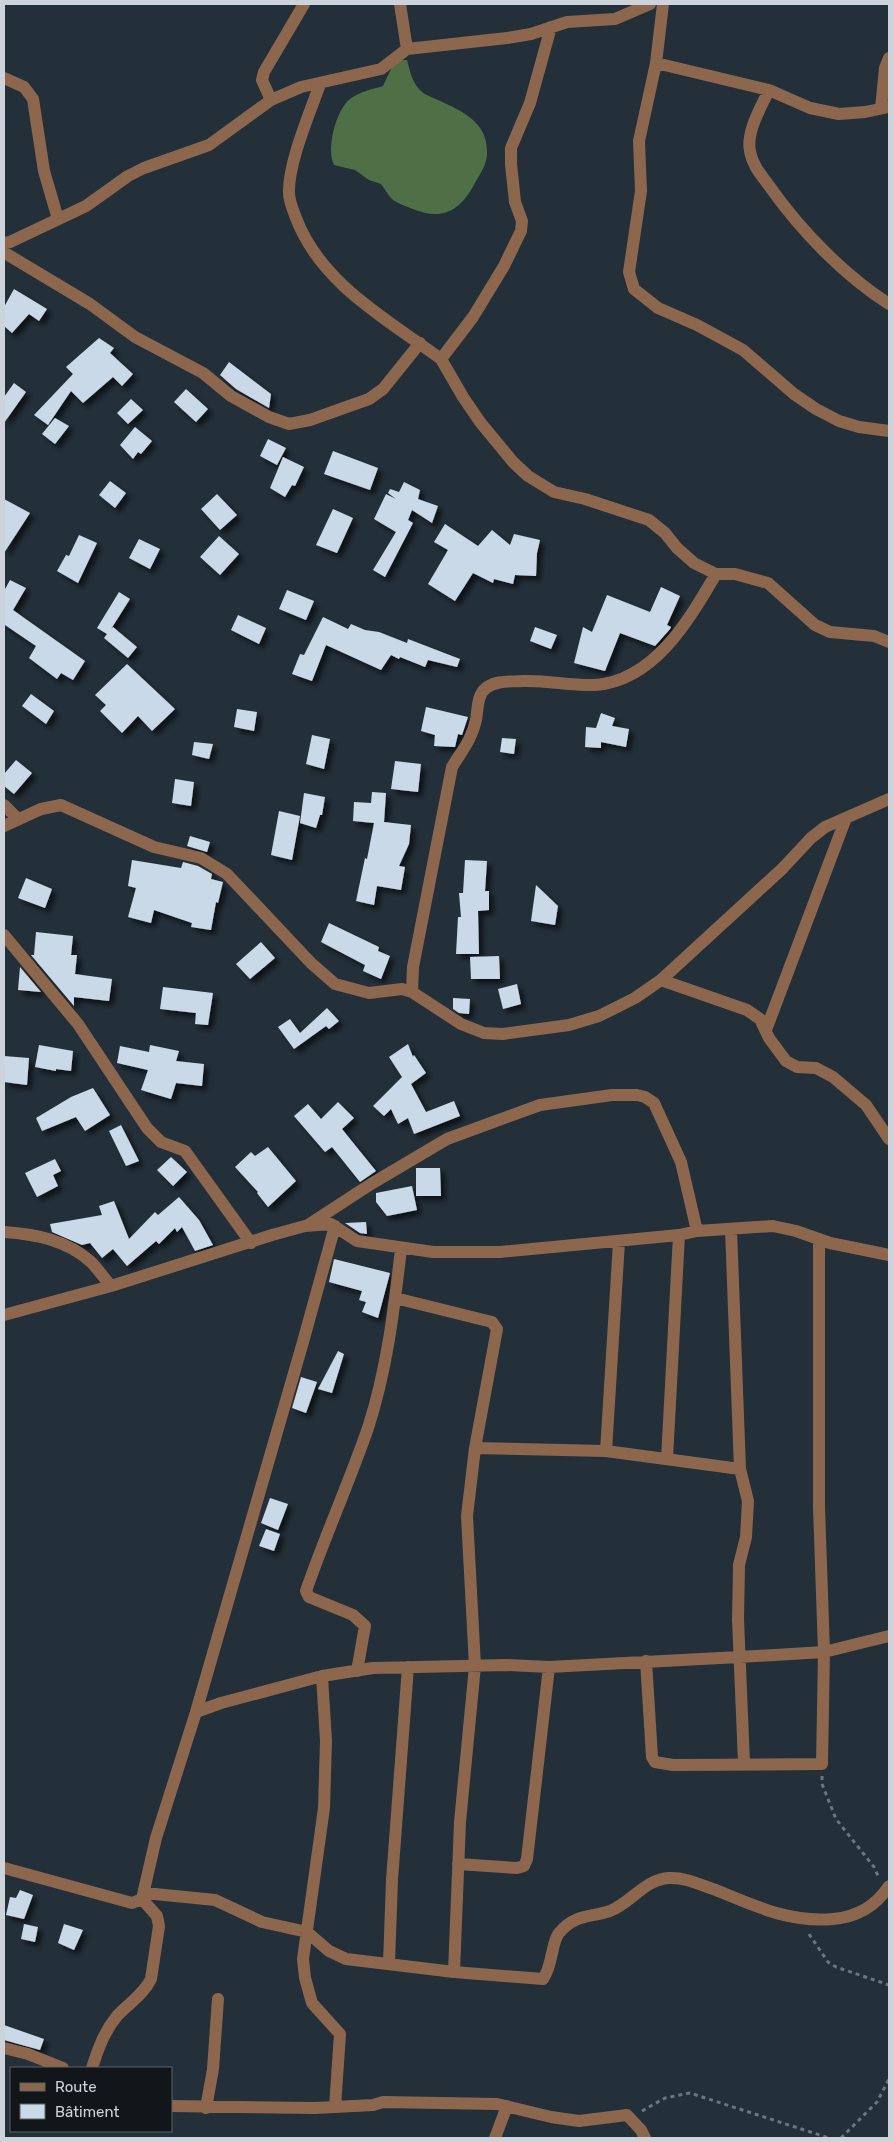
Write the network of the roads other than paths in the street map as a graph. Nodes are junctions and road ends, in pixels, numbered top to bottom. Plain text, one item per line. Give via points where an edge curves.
1 (304, 4) edge
2 (400, 4) edge
3 (650, 4) edge
4 (663, 4) edge
5 (551, 27) junction
6 (407, 49) junction
7 (889, 58) edge
8 (656, 63) junction
9 (4, 78) edge
10 (320, 84) junction
11 (769, 90) junction
12 (271, 100) junction
13 (885, 107) edge
14 (58, 219) junction
15 (6, 248) edge
16 (889, 304) edge
17 (420, 343) junction
18 (441, 359) junction
19 (889, 432) edge
20 (716, 574) junction
21 (889, 642) edge
22 (889, 800) edge
23 (4, 805) edge
24 (846, 818) junction
25 (18, 819) junction
26 (4, 826) edge
27 (4, 935) edge
28 (661, 980) junction
29 (412, 992) junction
30 (766, 1030) junction
31 (889, 1138) edge
32 (306, 1226) junction
33 (335, 1226) junction
34 (731, 1229) junction
35 (697, 1231) junction
36 (4, 1232) edge
37 (679, 1235) junction
38 (819, 1239) junction
39 (619, 1242) junction
40 (251, 1243) junction
41 (401, 1248) junction
42 (889, 1255) edge
43 (111, 1286) junction
44 (396, 1298) junction
45 (4, 1315) edge
46 (476, 1448) junction
47 (606, 1452) junction
48 (667, 1459) junction
49 (740, 1469) junction
50 (889, 1636) edge
51 (824, 1652) junction
52 (739, 1657) junction
53 (646, 1661) junction
54 (475, 1666) junction
55 (408, 1668) junction
56 (549, 1668) junction
57 (357, 1671) junction
58 (322, 1676) junction
59 (196, 1712) junction
60 (744, 1763) junction
61 (458, 1864) junction
62 (4, 1868) edge
63 (887, 1888) edge
64 (144, 1896) junction
65 (307, 1932) junction
66 (389, 1963) junction
67 (454, 1972) junction
68 (218, 1999) dead end
69 (4, 2048) edge
70 (60, 2067) edge
71 (92, 2067) edge
72 (172, 2106) edge
73 (507, 2106) junction
74 (335, 2107) junction
75 (206, 2108) junction
76 (495, 2138) edge
77 (646, 2138) edge

1 - 12 street via 264,72 262,80
2 - 6 street
3 - 5 street via 615,19 567,22
4 - 8 street
5 - 6 street via 507,38
5 - 18 street via 530,103 511,148 521,231 473,317
6 - 10 street via 381,69
7 - 13 street via 885,68
8 - 11 street
8 - 19 street via 639,140 641,191 630,272 634,289 658,308 697,324 743,350 816,409 859,427
9 - 14 street via 24,87 33,99 44,171
10 - 12 street via 300,87
10 - 17 street via 289,183 289,194 302,234 341,285 364,305
11 - 13 street via 810,108 839,114
11 - 16 street via 751,135 749,150 754,165 790,215 826,253
12 - 14 street via 209,145 144,168 86,206
14 - 15 street
15 - 17 street via 135,337 203,373 231,396 289,424 369,399 383,389
17 - 18 street
18 - 20 street via 480,422 528,476 554,492 649,520 694,563
20 - 21 street via 734,574 768,583 815,625 830,632 874,636
20 - 29 street via 692,614 659,654 638,672 619,681 594,685 541,680 494,683 485,689 480,697 470,740 452,767 413,967
22 - 24 street
23 - 25 street
24 - 28 street via 825,827 811,838 782,869
24 - 30 street
25 - 26 street
25 - 29 street via 41,808 61,805 154,847 201,858 227,874 311,963 336,984 369,993 402,989
27 - 40 street via 78,1024 147,1128 161,1142 185,1151
28 - 29 street via 635,998 599,1016 569,1025 503,1034 461,1024
28 - 30 street via 747,1010 760,1018
30 - 31 street via 786,1061 824,1071 857,1095
32 - 33 street
32 - 35 street via 447,1139 540,1104 612,1095 645,1097 654,1103 681,1162
32 - 40 street
33 - 41 street via 357,1242
33 - 59 street
34 - 35 street
34 - 38 street via 773,1226
34 - 49 street
35 - 37 street
36 - 43 street via 63,1242 91,1262
37 - 39 street
37 - 48 street
38 - 42 street
38 - 51 street via 819,1507
39 - 41 street via 500,1252 433,1252
39 - 47 street
40 - 43 street
41 - 44 street
43 - 45 street
44 - 46 street via 492,1322 497,1329
44 - 57 street via 381,1381 368,1428 306,1591 309,1597 354,1615 365,1626
46 - 47 street
46 - 54 street via 467,1516
47 - 48 street
48 - 49 street
49 - 52 street via 748,1501 746,1537 739,1565
50 - 51 street
51 - 52 street
51 - 60 street via 822,1764
52 - 53 street
52 - 60 street
53 - 56 street
53 - 60 street via 652,1757 655,1762 673,1765
54 - 55 street
54 - 56 street
54 - 61 street
55 - 57 street
55 - 66 street
56 - 61 street via 524,1866
57 - 58 street
58 - 59 street
58 - 65 street via 326,1775
59 - 64 street via 156,1838
61 - 67 street
62 - 64 street via 132,1903
63 - 67 street via 869,1908 844,1918 817,1921 784,1916 692,1881 669,1878 654,1881 611,1911 574,1919 558,1935 548,1971 542,1979
64 - 65 street via 209,1898 262,1922
64 - 71 street via 157,1916 159,1926 151,1979 105,2032
65 - 66 street via 337,1956
65 - 74 street via 303,1959 309,1996 340,2034
66 - 67 street
68 - 75 street via 214,2069
69 - 70 street
72 - 75 street
73 - 74 street via 383,2102 373,2106
73 - 76 street
73 - 77 street via 567,2120 627,2115
74 - 75 street

